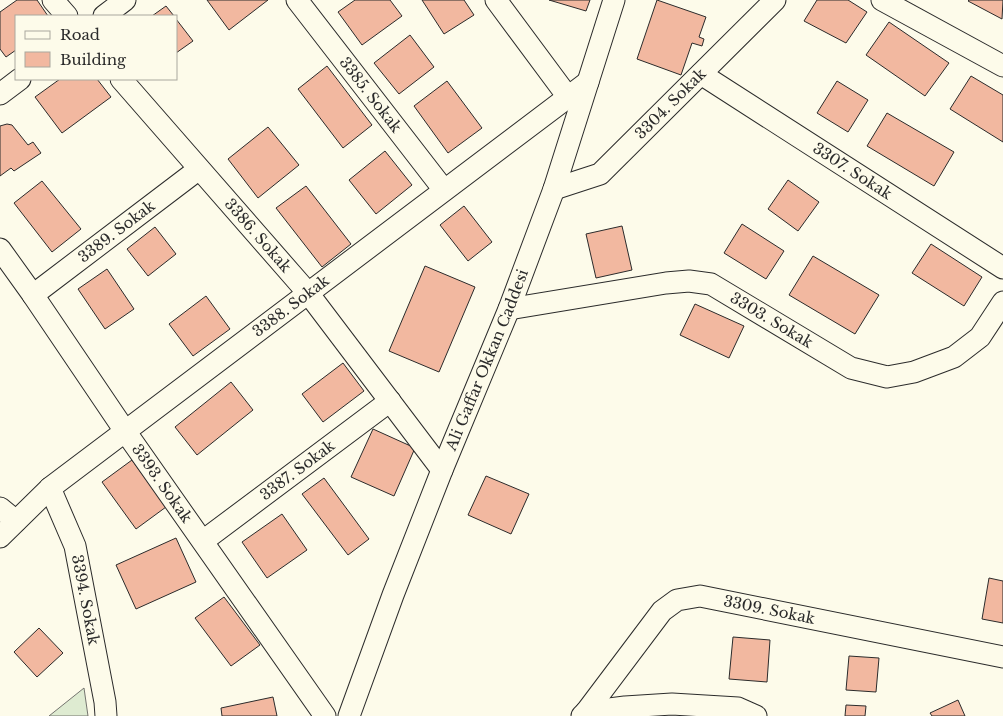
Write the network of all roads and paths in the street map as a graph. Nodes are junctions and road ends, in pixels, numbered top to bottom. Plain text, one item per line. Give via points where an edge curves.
1 (53, 0) edge
2 (125, 0) edge
3 (297, 0) edge
4 (496, 0) edge
5 (614, 0) edge
6 (775, 0) edge
7 (882, 0) edge
8 (66, 15) edge
9 (105, 15) edge
10 (1003, 66) edge
11 (701, 74) junction
12 (19, 80) edge
13 (122, 80) edge
14 (588, 82) junction
15 (0, 94) edge
16 (568, 97) junction
17 (199, 169) junction
18 (554, 189) junction
19 (444, 190) junction
20 (0, 248) edge
21 (1003, 268) edge
22 (308, 293) junction
23 (33, 295) junction
24 (1003, 302) edge
25 (509, 309) junction
26 (390, 401) junction
27 (125, 431) junction
28 (442, 470) junction
29 (50, 488) junction
30 (8, 514) edge
31 (0, 537) edge
32 (203, 541) junction
33 (1003, 657) edge
34 (584, 714) edge
35 (106, 716) edge
36 (326, 716) edge
37 (349, 716) edge
38 (756, 716) edge

1 - 8 street
2 - 9 street
3 - 19 street, 3385. Sokak
4 - 16 street
5 - 14 street, Ali Gaffar Okkan Caddesi
6 - 11 street, 3304. Sokak
7 - 10 street
11 - 18 street, 3304. Sokak via 600,174
11 - 21 street, 3307. Sokak
12 - 15 street
13 - 17 street, 3386. Sokak
14 - 16 street, 3388. Sokak
14 - 18 street, Ali Gaffar Okkan Caddesi
16 - 19 street, 3388. Sokak
17 - 22 street, 3386. Sokak
17 - 23 street, 3389. Sokak
18 - 25 street, Ali Gaffar Okkan Caddesi
19 - 22 street, 3388. Sokak
20 - 23 street, 3393. Sokak
22 - 26 street, 3386. Sokak
22 - 27 street, 3388. Sokak
23 - 27 street, 3393. Sokak
24 - 25 street, 3303. Sokak via 980,337 954,357 914,372 887,377 851,368 711,284 689,281
25 - 28 street, Ali Gaffar Okkan Caddesi
26 - 28 street, 3386. Sokak
26 - 32 street, 3387. Sokak
27 - 29 street, 3388. Sokak
27 - 32 street, 3393. Sokak
28 - 37 street, Ali Gaffar Okkan Caddesi
29 - 30 street, 3388. Sokak
29 - 35 street, 3394. Sokak via 75,546
30 - 31 street, 3388. Sokak
32 - 36 street, 3393. Sokak
33 - 34 street, 3309. Sokak via 700,596 677,600 662,611
34 - 38 street via 672,704 738,708

